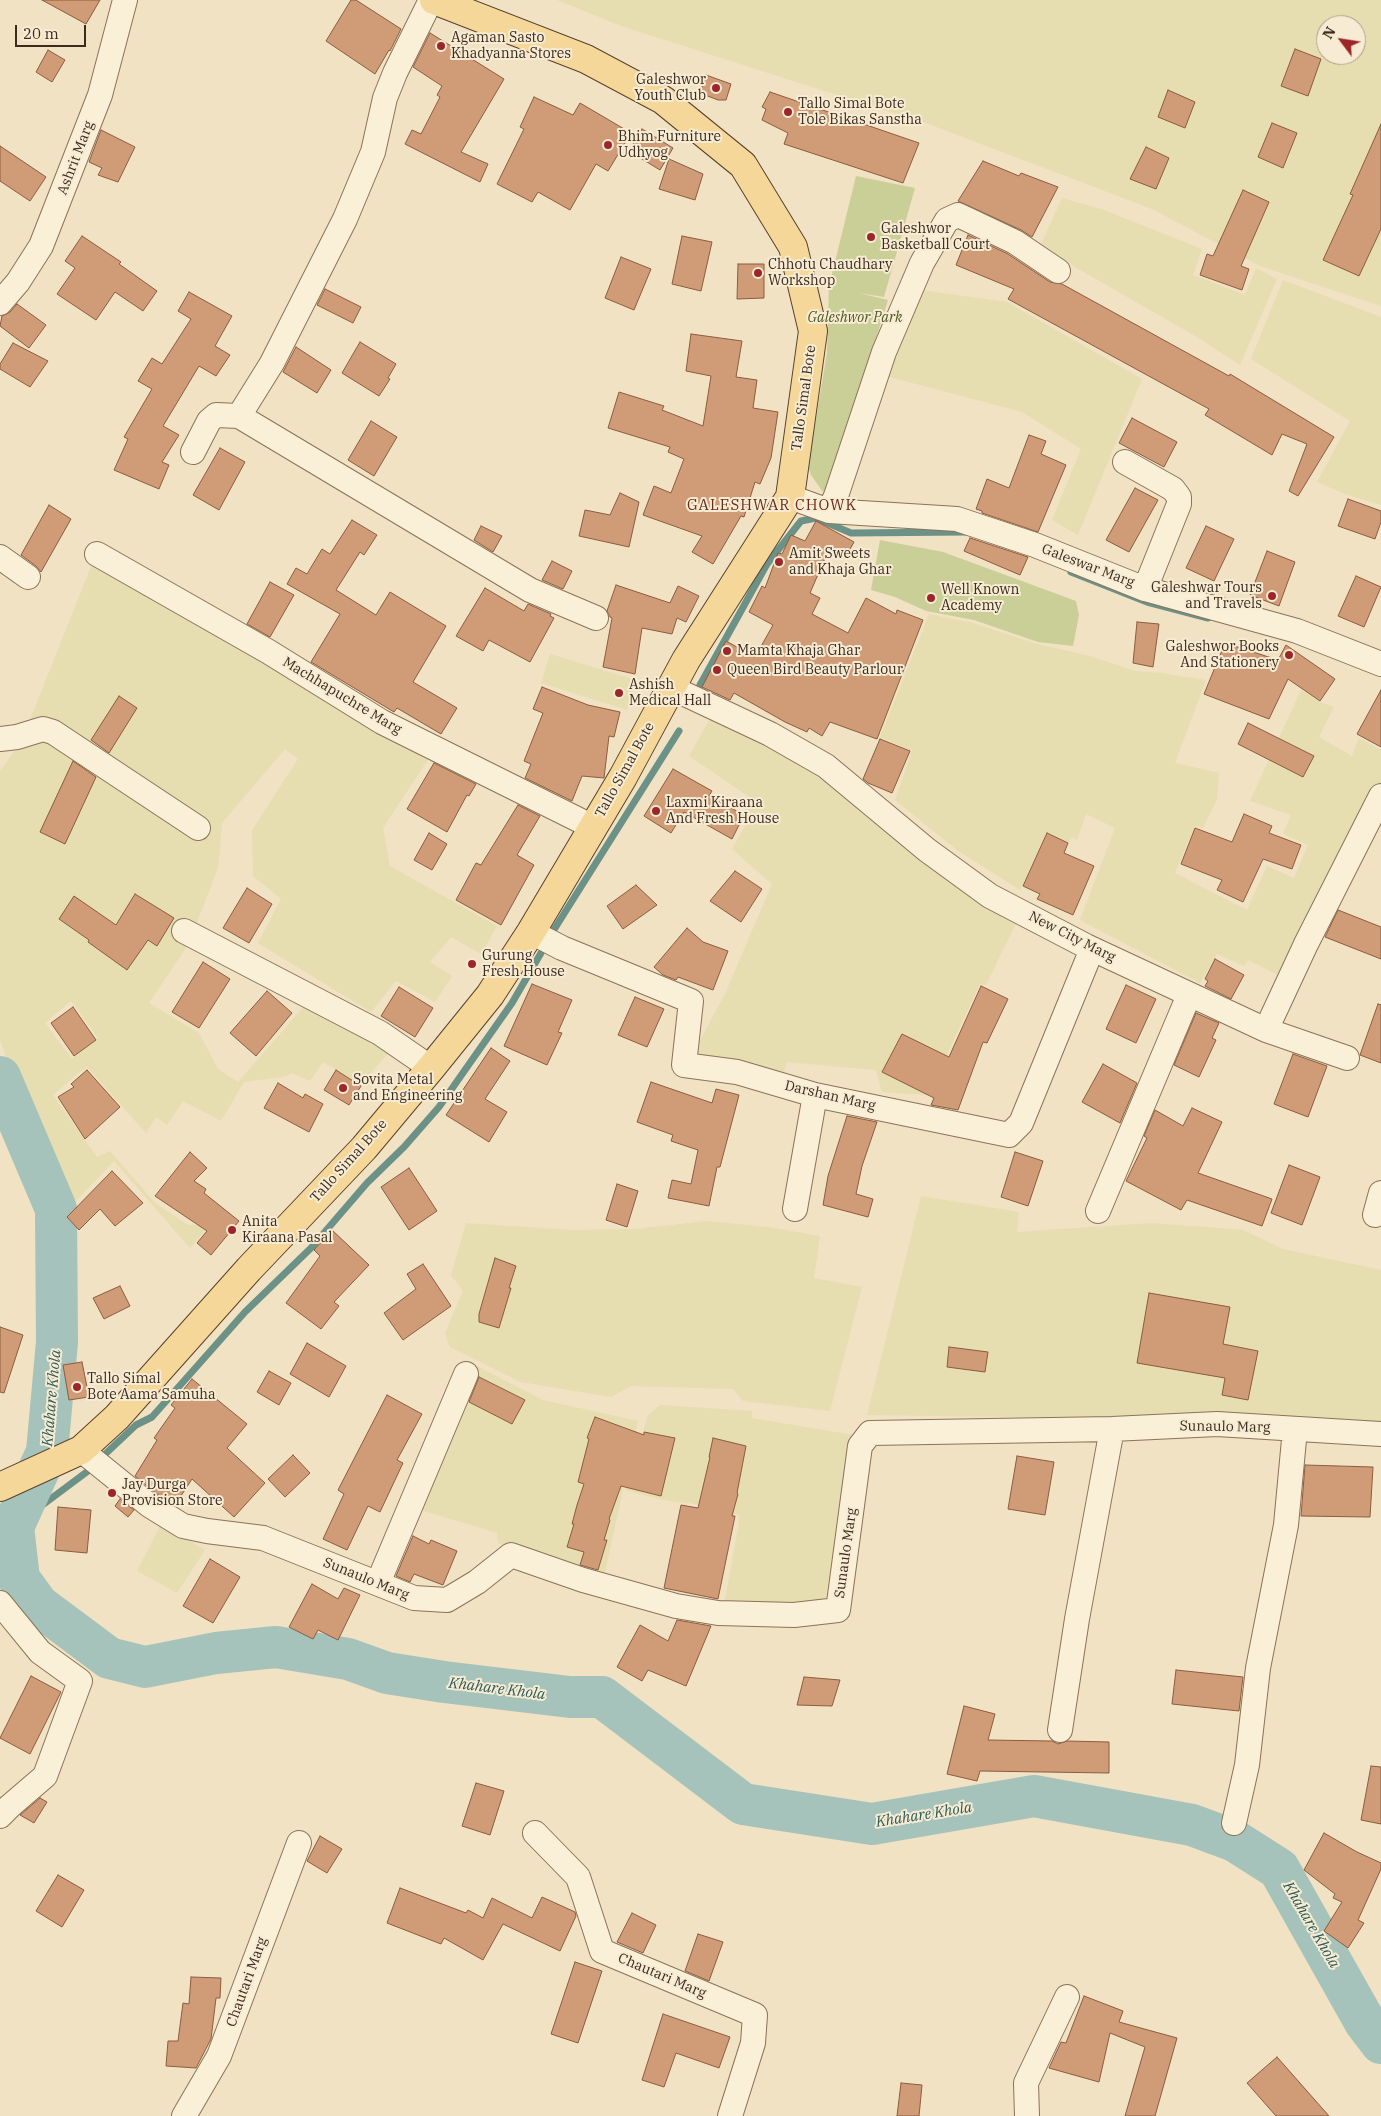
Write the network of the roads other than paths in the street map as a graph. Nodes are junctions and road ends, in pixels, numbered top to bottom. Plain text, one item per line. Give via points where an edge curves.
1 (125, 0) edge
2 (432, 0) edge
3 (1058, 271) dead end
4 (0, 303) edge
5 (239, 416) junction
6 (193, 452) dead end
7 (1125, 462) dead end
8 (790, 497) junction
9 (829, 512) junction
10 (97, 554) dead end
11 (0, 557) edge
12 (28, 577) dead end
13 (1145, 588) junction
14 (596, 618) dead end
15 (1381, 664) edge
16 (670, 687) junction
17 (0, 739) edge
18 (1381, 796) edge
19 (593, 827) junction
20 (198, 828) dead end
21 (184, 931) dead end
22 (531, 932) junction
23 (1092, 949) junction
24 (1189, 994) junction
25 (1266, 1030) junction
26 (1347, 1058) dead end
27 (431, 1068) junction
28 (815, 1095) junction
29 (795, 1209) dead end
30 (1098, 1211) dead end
31 (466, 1374) dead end
32 (1294, 1428) junction
33 (1112, 1429) junction
34 (1381, 1434) edge
35 (70, 1455) junction
36 (0, 1487) edge
37 (378, 1583) junction
38 (0, 1603) edge
39 (1060, 1730) dead end
40 (0, 1816) edge
41 (1234, 1823) dead end
42 (535, 1833) dead end
43 (299, 1843) dead end
44 (1067, 1997) dead end
45 (184, 2116) edge
46 (730, 2116) edge
47 (1027, 2116) edge

1 - 4 street, Ashrit Marg via 100,95 41,246
2 - 5 street via 385,98 373,152 345,219 272,363
2 - 8 main road, Tallo Simal Bote via 586,58 663,100 743,165 793,247 813,331
3 - 9 street via 1015,242 973,222 958,216 948,220 922,262 884,352
5 - 6 street via 216,415 209,421
5 - 14 street via 530,590
7 - 13 street via 1173,489 1179,497
8 - 9 street, Galeswar Marg
8 - 16 main road, Tallo Simal Bote
9 - 13 street, Galeswar Marg via 957,519
10 - 19 street, Machhapuchre Marg via 269,652 382,722
11 - 12 street
13 - 15 street, Galeswar Marg via 1297,631
16 - 19 main road, Tallo Simal Bote
16 - 23 street, New City Marg via 770,734 826,766 927,850 990,896
17 - 20 street via 43,729 53,732
18 - 25 street
19 - 22 main road, Tallo Simal Bote
21 - 27 street via 380,1033
22 - 27 main road, Tallo Simal Bote via 490,994
22 - 28 street, Darshan Marg via 691,1001 684,1065 737,1072
23 - 24 street, New City Marg
23 - 28 street, Darshan Marg via 1021,1124 1009,1135
24 - 25 street, New City Marg
24 - 30 street
25 - 26 street, New City Marg
27 - 35 main road, Tallo Simal Bote via 364,1148 249,1269 117,1416
28 - 29 street
31 - 37 street
32 - 33 street, Sunaulo Marg via 1217,1424
32 - 34 street, Sunaulo Marg
32 - 41 street via 1286,1525 1258,1668 1247,1765
33 - 37 street, Sunaulo Marg via 870,1433 860,1446 838,1610 794,1615 710,1612 583,1580 511,1555 477,1582 447,1600 414,1598
33 - 39 street
35 - 36 main road, Tallo Simal Bote
35 - 37 street, Sunaulo Marg via 183,1526 263,1538
38 - 40 street via 40,1652 80,1681 46,1776
42 - 46 street, Chautari Marg via 578,1877 602,1951 755,2015 753,2043
43 - 45 street, Chautari Marg via 219,2056
44 - 47 street via 1026,2083

